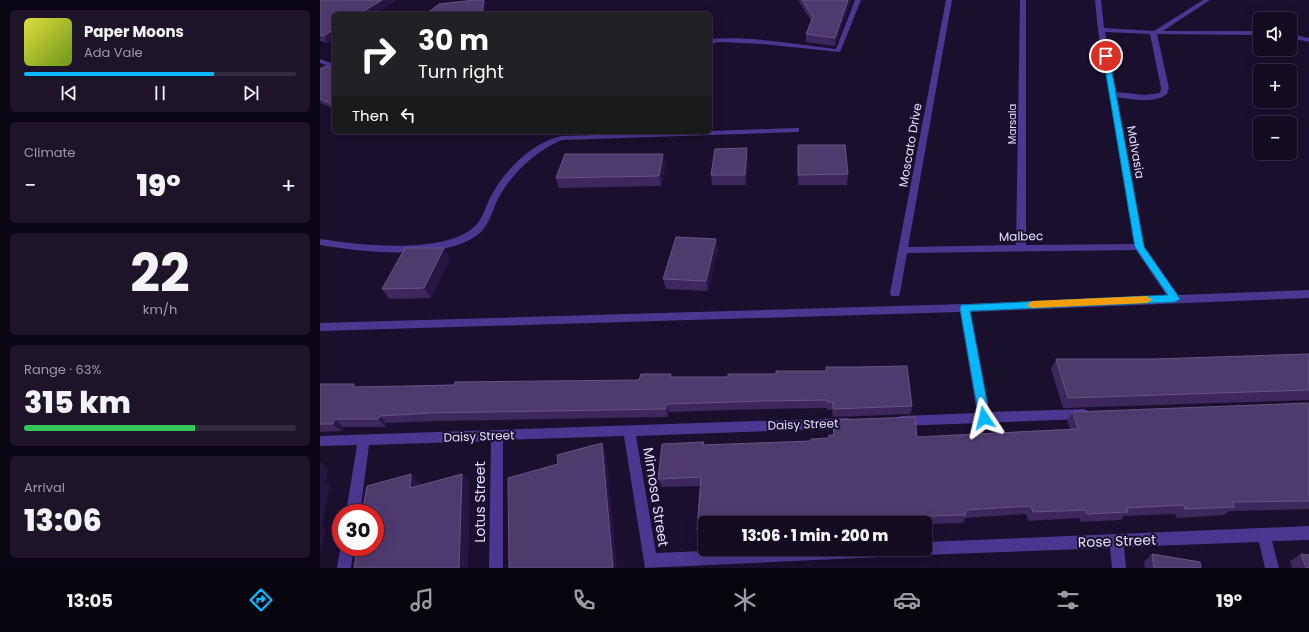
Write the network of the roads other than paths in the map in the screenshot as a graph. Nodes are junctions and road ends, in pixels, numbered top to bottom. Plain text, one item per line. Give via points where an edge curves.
1 (858, 0) edge
2 (949, 0) edge
3 (1023, 0) edge
4 (1098, 0) edge
5 (1207, 0) edge
6 (1101, 30) junction
7 (1253, 33) edge
8 (1153, 34) junction
9 (1297, 37) edge
10 (1309, 40) edge
11 (712, 41) edge
12 (320, 61) edge
13 (332, 65) edge
14 (1113, 94) junction
15 (796, 130) dead end
16 (712, 133) edge
17 (678, 134) edge
18 (320, 242) edge
19 (1140, 247) junction
20 (1021, 249) junction
21 (903, 250) junction
22 (895, 294) dead end
23 (1309, 294) edge
24 (1175, 299) junction
25 (964, 308) junction
26 (320, 327) edge
27 (1095, 414) edge
28 (984, 418) junction
29 (890, 421) edge
30 (858, 422) edge
31 (629, 430) junction
32 (497, 435) junction
33 (364, 440) junction
34 (320, 441) edge
35 (353, 504) edge
36 (1309, 532) edge
37 (1264, 534) junction
38 (1116, 541) junction
39 (932, 549) edge
40 (346, 556) edge
41 (794, 556) edge
42 (651, 564) edge
43 (344, 568) edge
44 (496, 568) edge
45 (1119, 568) edge
46 (1272, 568) edge

1 - 11 street via 838,51 795,48 761,42
2 - 21 street, Moscato Drive
3 - 20 street, Marsala
4 - 6 street, Malvasia
5 - 8 street via 1192,6
6 - 8 street
6 - 14 street, Malvasia
7 - 8 street
8 - 14 street via 1165,88 1163,94 1154,98
9 - 10 street
12 - 13 street
14 - 19 street, Malvasia
15 - 16 street
17 - 18 street via 561,138 545,144 498,192 477,230 440,245 376,249
19 - 20 street, Malbec
19 - 24 street, Malvasia
20 - 21 street, Malbec
21 - 22 street, Moscato Drive
23 - 24 street
24 - 25 street
25 - 26 street
25 - 28 street
27 - 28 street
28 - 29 street
30 - 31 street, Daisy Street
31 - 32 street, Daisy Street
31 - 42 street, Mimosa Street
32 - 33 street, Daisy Street
32 - 44 street, Lotus Street
33 - 34 street, Daisy Street
33 - 35 street
36 - 37 street, Rose Street
37 - 38 street, Rose Street
37 - 46 street
38 - 39 street, Rose Street
38 - 45 street
40 - 43 street
41 - 42 street

